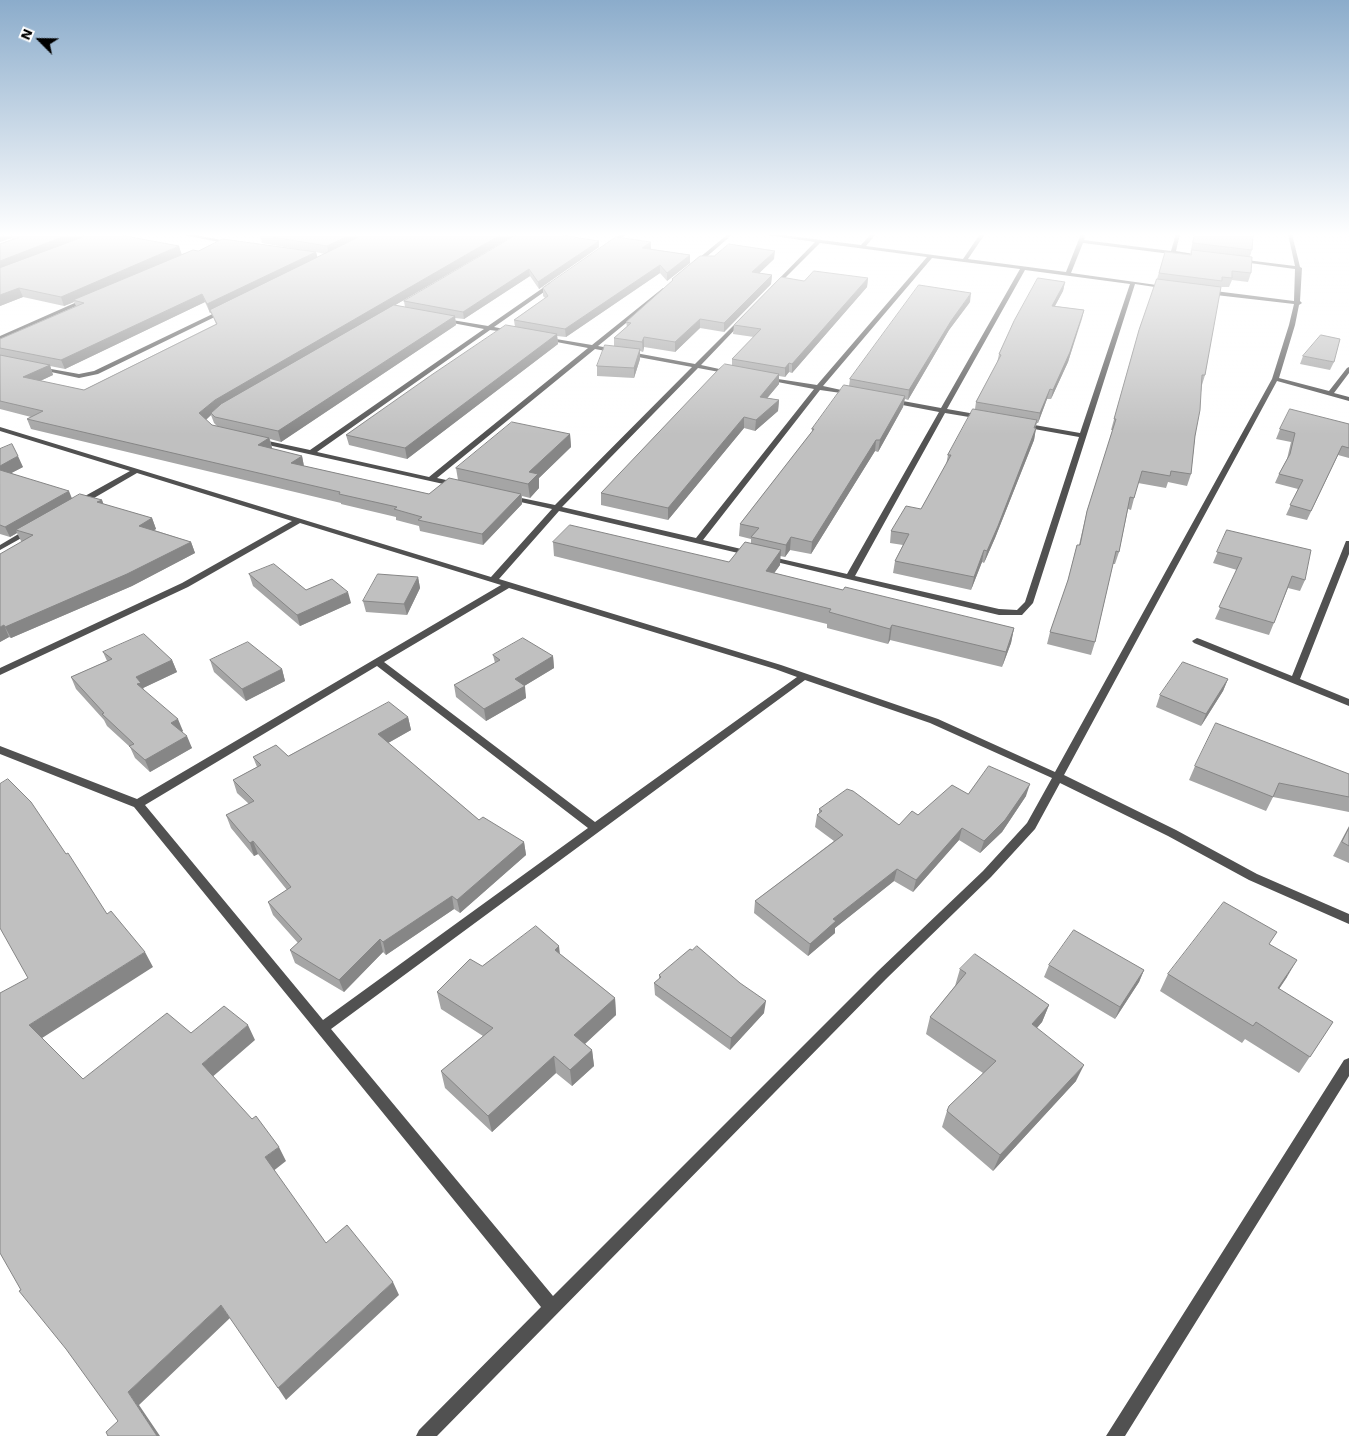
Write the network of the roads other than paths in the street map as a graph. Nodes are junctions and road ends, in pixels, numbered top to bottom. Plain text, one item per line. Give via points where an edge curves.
1 (85, 301) edge
2 (527, 301) edge
3 (649, 301) edge
4 (892, 301) edge
5 (1004, 301) edge
6 (1127, 301) edge
7 (1283, 301) edge
8 (1299, 303) joint
9 (234, 305) edge
10 (751, 310) edge
11 (432, 317) edge
12 (488, 328) junction
13 (517, 333) edge
14 (537, 336) edge
15 (0, 338) edge
16 (594, 347) junction
17 (696, 366) junction
18 (34, 367) edge
19 (1349, 369) edge
20 (734, 372) edge
21 (762, 377) edge
22 (1275, 378) junction
23 (818, 388) junction
24 (856, 394) edge
25 (1330, 394) junction
26 (1349, 399) edge
27 (885, 400) edge
28 (943, 410) junction
29 (990, 419) edge
30 (1018, 424) edge
31 (0, 429) edge
32 (1083, 436) junction
33 (253, 439) edge
34 (312, 452) junction
35 (136, 471) junction
36 (431, 479) junction
37 (470, 488) edge
38 (499, 494) edge
39 (556, 508) junction
40 (68, 509) edge
41 (298, 521) junction
42 (34, 529) edge
43 (698, 541) junction
44 (1349, 544) edge
45 (0, 548) edge
46 (850, 577) junction
47 (493, 580) junction
48 (509, 584) junction
49 (1197, 641) dead end
50 (378, 662) junction
51 (0, 672) edge
52 (804, 676) junction
53 (1295, 680) junction
54 (1349, 702) edge
55 (0, 750) edge
56 (1058, 777) junction
57 (138, 804) junction
58 (595, 828) junction
59 (1349, 919) edge
60 (322, 1028) junction
61 (1349, 1064) edge
62 (552, 1308) junction
63 (425, 1436) edge
64 (1115, 1436) edge

1 - 15 street
2 - 12 street
3 - 16 street
4 - 23 street
5 - 28 street
6 - 32 street
7 - 8 street
8 - 22 street
9 - 18 street via 96,374 79,376
10 - 17 street
11 - 12 street
12 - 13 street
12 - 34 street
14 - 16 street
16 - 17 street
16 - 36 street
17 - 20 street
17 - 39 street
19 - 25 street
21 - 23 street
22 - 25 street
22 - 56 street
23 - 24 street
23 - 43 street
25 - 26 street
27 - 28 street
28 - 29 street
28 - 46 street
30 - 32 street
31 - 35 street
32 - 46 street via 1029,603 1019,613 999,612
33 - 34 street
34 - 36 street
35 - 40 street
35 - 41 street
36 - 37 street
38 - 39 street
39 - 43 street
39 - 47 street
41 - 47 street
41 - 51 street via 185,585
42 - 45 street
43 - 46 street
44 - 53 street
47 - 48 street
48 - 50 street
48 - 52 street
49 - 53 street
50 - 57 street
50 - 58 street
52 - 56 street via 934,721
52 - 58 street
53 - 54 street
55 - 57 street
56 - 59 street via 1253,877
56 - 62 street via 1031,826 987,874 882,975
57 - 60 street
58 - 60 street
60 - 62 street
61 - 64 street
62 - 63 street

